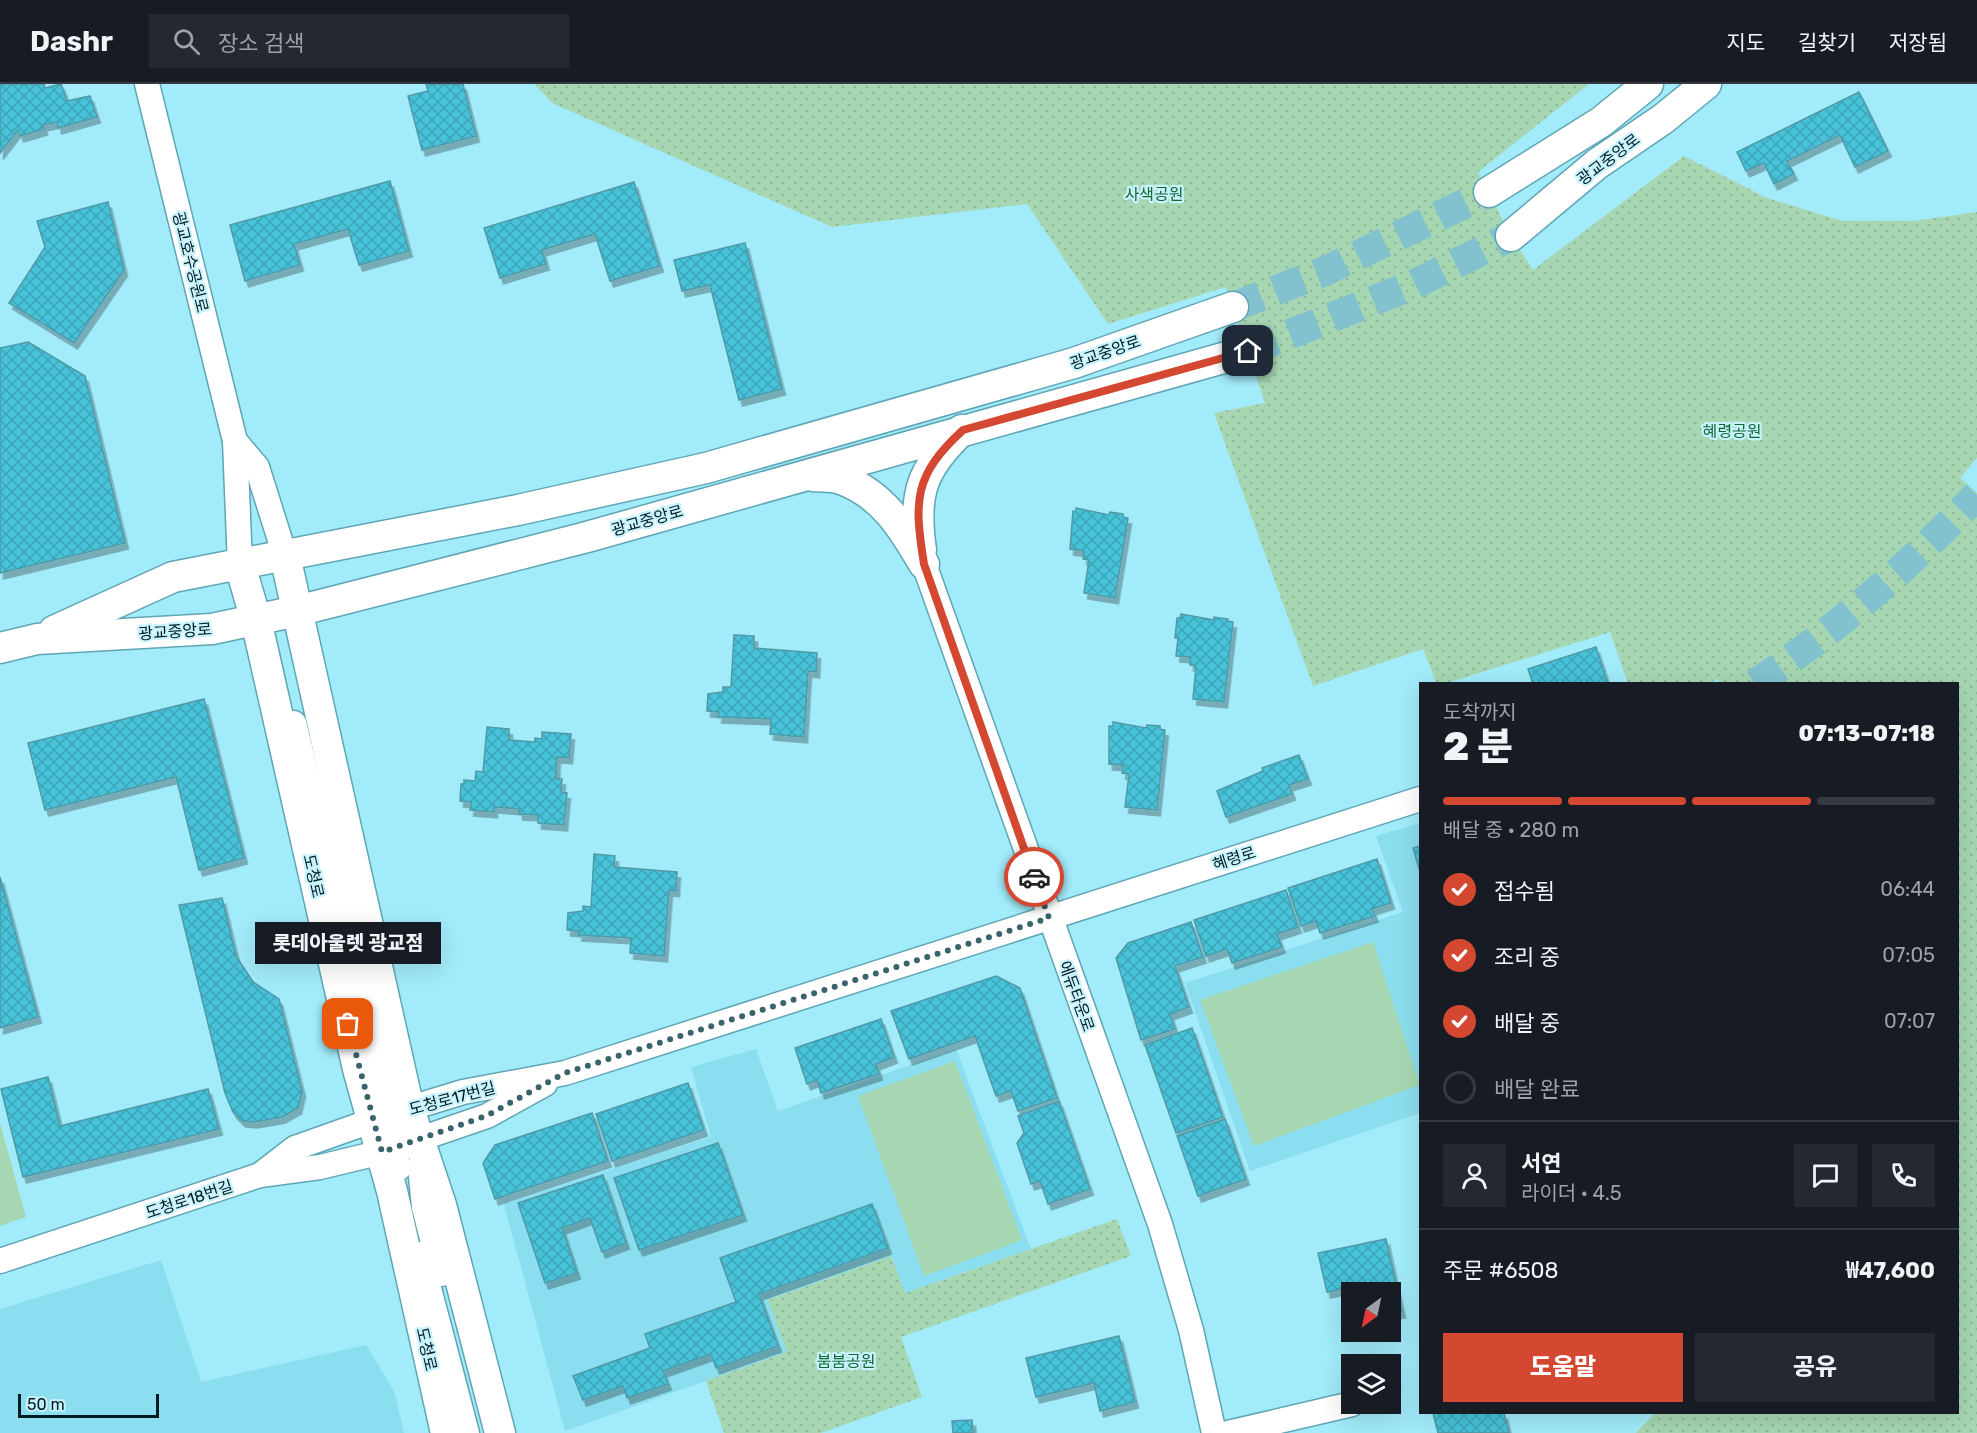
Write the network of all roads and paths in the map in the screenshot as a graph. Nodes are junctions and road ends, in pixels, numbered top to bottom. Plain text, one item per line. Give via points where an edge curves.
1 (147, 84) edge
2 (1648, 84) edge
3 (1706, 84) edge
4 (1489, 192) tunnel mouth
5 (1511, 236) tunnel mouth
6 (1233, 307) tunnel mouth
7 (1248, 351) tunnel mouth
8 (963, 430) junction
9 (235, 441) junction
10 (805, 476) junction
11 (285, 556) junction
12 (924, 564) junction
13 (240, 565) junction
14 (297, 611) junction
15 (256, 620) junction
16 (37, 639) junction
17 (0, 648) edge
18 (1419, 799) edge
19 (1049, 918) junction
20 (565, 1073) junction
21 (391, 1115) junction
22 (398, 1146) junction
23 (260, 1175) junction
24 (0, 1261) edge
25 (1341, 1407) edge
26 (446, 1433) edge
27 (466, 1433) edge
28 (482, 1433) edge
29 (500, 1433) edge
30 (1214, 1433) edge
31 (1228, 1433) edge

1 - 9 street, 광교호수공원로
2 - 4 main road, 광교중앙로 via 1601,122
3 - 5 main road, 광교중앙로 via 1598,164
6 - 11 main road, 광교중앙로 via 1074,363 706,468
7 - 8 main road, 광교중앙로
8 - 10 main road, 광교중앙로
8 - 12 main road via 937,454 921,489 917,520
9 - 11 street, 광교호수공원로 via 256,467
9 - 13 street, 광교호수공원로
10 - 12 main road via 840,478 874,498 900,522
10 - 14 main road, 광교중앙로
11 - 13 main road, 광교중앙로
11 - 14 main road
12 - 19 street, 에듀타운로
13 - 15 main road, 도청로
13 - 16 main road, 광교중앙로 via 173,577
14 - 15 main road, 광교중앙로
14 - 21 main road
15 - 16 main road, 광교중앙로 via 212,629
15 - 21 main road, 도청로 via 358,1069
16 - 17 main road, 광교중앙로
18 - 19 street, 혜령로
19 - 20 street, 도청로17번길
19 - 30 street, 에듀타운로 via 1160,1224 1191,1330
20 - 21 street, 도청로17번길 via 464,1092
20 - 22 street, 도청로17번길 via 486,1116
21 - 22 main road, 도청로
21 - 23 street, 도청로17번길 via 295,1148
22 - 23 street, 도청로18번길 via 320,1167
22 - 26 main road, 도청로
22 - 27 street
22 - 28 street via 423,1207
22 - 29 main road, 도청로 via 441,1205
23 - 24 street, 도청로18번길
25 - 31 street

